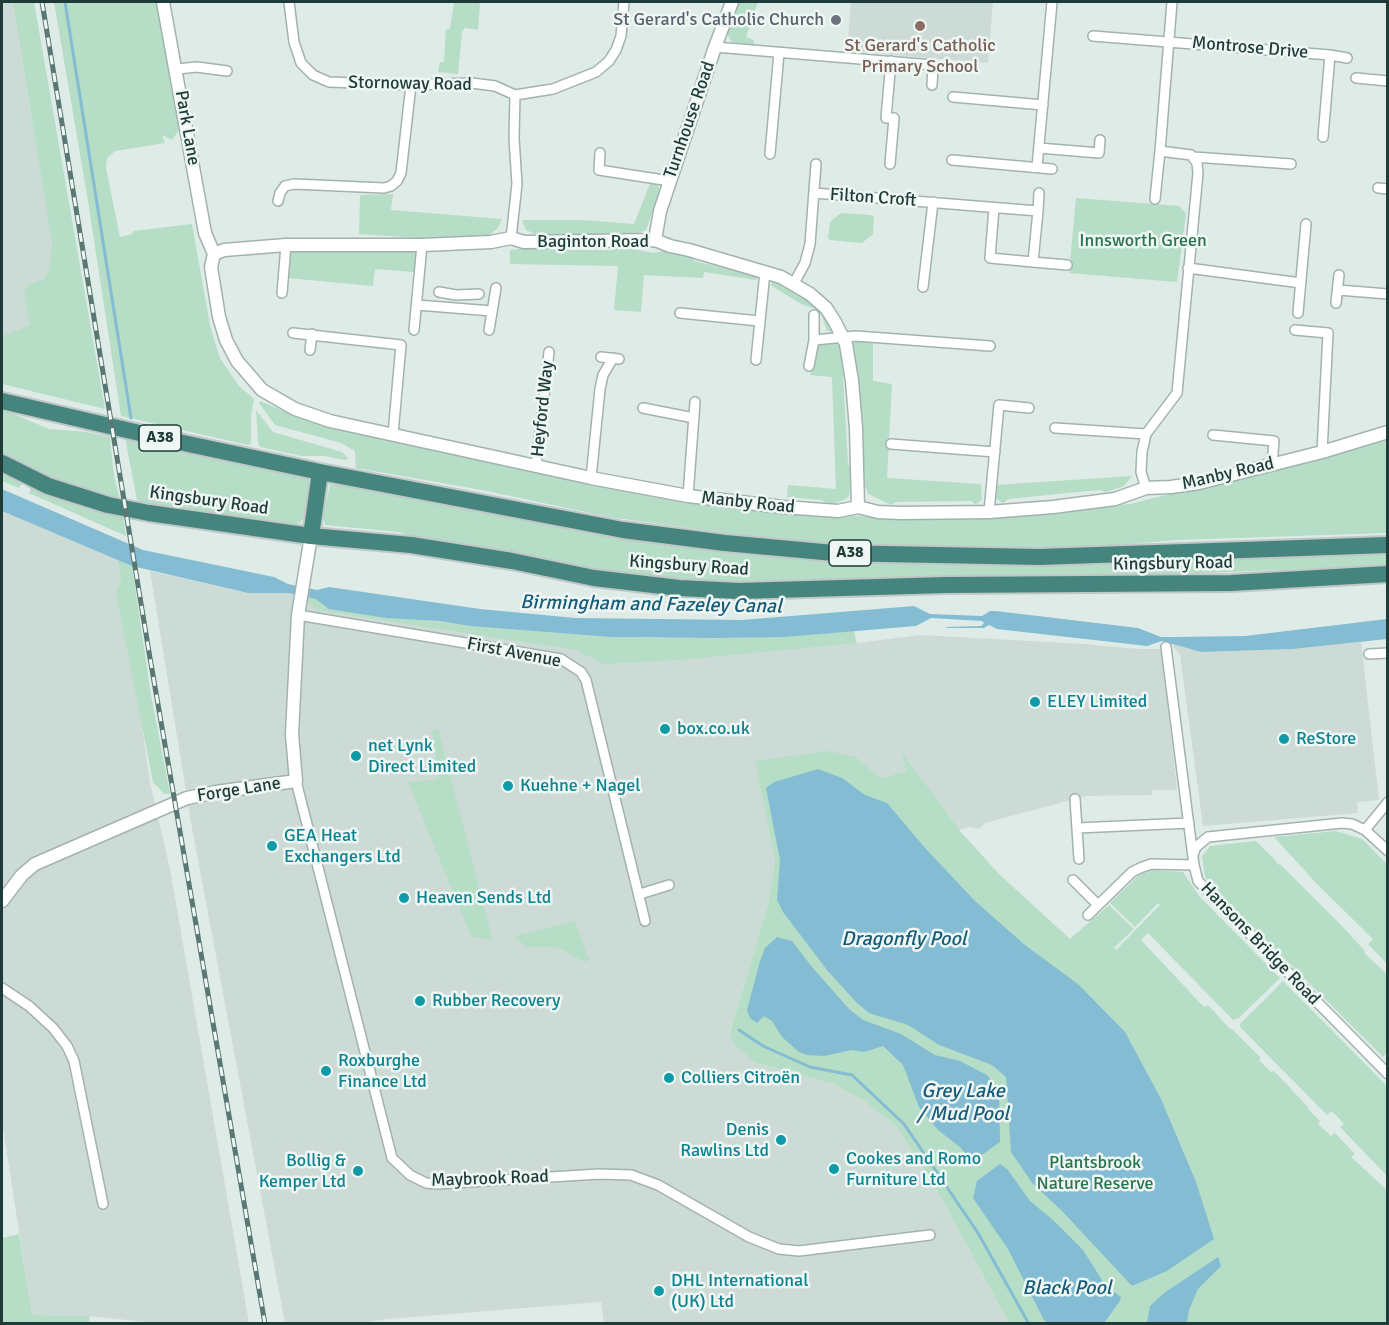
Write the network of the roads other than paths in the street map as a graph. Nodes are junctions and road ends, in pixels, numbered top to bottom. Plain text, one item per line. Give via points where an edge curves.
1 (164, 2) edge
2 (289, 2) edge
3 (624, 2) edge
4 (732, 2) edge
5 (1052, 2) edge
6 (1172, 2) edge
7 (1093, 36) dead end
8 (1169, 42) junction
9 (715, 46) junction
10 (779, 53) junction
11 (1330, 55) junction
12 (1347, 58) dead end
13 (891, 61) junction
14 (177, 69) junction
15 (227, 71) dead end
16 (1356, 78) dead end
17 (1388, 81) edge
18 (411, 85) junction
19 (932, 85) dead end
20 (515, 95) junction
21 (953, 97) dead end
22 (1042, 105) junction
23 (1323, 137) dead end
24 (1100, 140) dead end
25 (1039, 148) junction
26 (1160, 152) junction
27 (600, 153) dead end
28 (770, 154) dead end
29 (1194, 157) junction
30 (952, 160) dead end
31 (816, 164) dead end
32 (890, 164) dead end
33 (1291, 164) dead end
34 (1037, 167) junction
35 (1052, 169) dead end
36 (670, 181) junction
37 (814, 193) junction
38 (1039, 193) dead end
39 (1155, 199) dead end
40 (278, 201) dead end
41 (933, 202) junction
42 (994, 208) junction
43 (1038, 211) junction
44 (1306, 224) dead end
45 (511, 238) junction
46 (655, 240) junction
47 (286, 245) junction
48 (422, 245) junction
49 (214, 254) junction
50 (1033, 262) junction
51 (1067, 265) dead end
52 (1188, 268) junction
53 (765, 272) junction
54 (1339, 275) dead end
55 (794, 283) junction
56 (1301, 284) junction
57 (923, 287) dead end
58 (496, 288) dead end
59 (1338, 290) junction
60 (439, 292) dead end
61 (282, 293) dead end
62 (479, 294) dead end
63 (1388, 294) edge
64 (456, 295) junction
65 (1336, 303) dead end
66 (417, 305) junction
67 (457, 308) junction
68 (492, 311) junction
69 (680, 313) dead end
70 (1298, 313) dead end
71 (814, 315) dead end
72 (759, 321) junction
73 (414, 330) dead end
74 (489, 330) dead end
75 (1295, 330) dead end
76 (293, 333) dead end
77 (312, 334) junction
78 (843, 337) junction
79 (814, 340) junction
80 (990, 346) dead end
81 (310, 350) dead end
82 (549, 352) dead end
83 (601, 357) dead end
84 (756, 360) dead end
85 (809, 366) dead end
86 (2, 401) edge
87 (695, 402) dead end
88 (643, 408) dead end
89 (1029, 408) dead end
90 (694, 418) junction
91 (1055, 428) dead end
92 (1388, 432) edge
93 (393, 434) junction
94 (1146, 434) junction
95 (1213, 435) dead end
96 (891, 444) dead end
97 (995, 452) junction
98 (1322, 452) junction
99 (2, 463) edge
100 (1272, 465) junction
101 (536, 466) junction
102 (320, 472) junction
103 (591, 478) junction
104 (1146, 488) junction
105 (688, 496) junction
106 (858, 507) junction
107 (989, 512) junction
108 (311, 536) junction
109 (1388, 545) edge
110 (1388, 574) edge
111 (299, 611) junction
112 (1166, 647) dead end
113 (1388, 653) edge
114 (1369, 654) dead end
115 (296, 781) junction
116 (1075, 799) dead end
117 (1388, 802) edge
118 (1189, 823) junction
119 (1077, 828) junction
120 (1365, 830) junction
121 (1388, 851) edge
122 (1079, 859) dead end
123 (1193, 860) junction
124 (1073, 880) dead end
125 (669, 885) dead end
126 (640, 894) junction
127 (2, 901) edge
128 (1098, 905) junction
129 (1088, 915) dead end
130 (645, 921) dead end
131 (2, 988) edge
132 (1388, 1074) edge
133 (103, 1204) dead end
134 (930, 1235) dead end

1 - 14 street, Park Lane
2 - 18 street, Stornoway Road via 294,42 301,63 313,75 338,83
3 - 20 street via 621,36 609,61 596,72 553,89
4 - 9 street, Turnhouse Road
5 - 22 street
6 - 8 street
7 - 8 street, Montrose Drive
8 - 11 street, Montrose Drive
8 - 26 street
9 - 10 street
9 - 36 street, Turnhouse Road
10 - 13 street
10 - 28 street
11 - 12 street, Montrose Drive
11 - 23 street, Montrose Drive
13 - 19 street via 933,65
13 - 32 street via 886,117 894,118
14 - 15 street
14 - 49 street, Park Lane via 205,233
16 - 17 street
18 - 20 street, Stornoway Road via 472,83 495,86
18 - 40 street via 402,173 397,181 384,188 294,184 285,186
20 - 45 street via 518,184
21 - 22 street
22 - 25 street
24 - 25 street via 1100,153
25 - 34 street
26 - 29 street
26 - 39 street
27 - 36 street via 599,170
29 - 33 street
29 - 52 street via 1198,173
30 - 34 street
31 - 37 street, Filton Croft
34 - 35 street
36 - 46 street, Turnhouse Road
37 - 41 street, Filton Croft
37 - 55 street, Filton Croft via 810,244
38 - 43 street
41 - 42 street, Filton Croft
41 - 57 street, Filton Croft
42 - 43 street, Filton Croft
42 - 50 street via 990,258
43 - 50 street
44 - 56 street
45 - 46 street, Baginton Road via 524,242
45 - 48 street, Baginton Road
46 - 53 street, Baginton Road
47 - 48 street, Baginton Road
47 - 49 street, Baginton Road
47 - 61 street
48 - 66 street
49 - 93 street, Manby Road via 211,267 226,340 237,361 262,390 312,416
50 - 51 street
52 - 56 street
52 - 94 street via 1177,393
53 - 55 street, Baginton Road
53 - 72 street
54 - 59 street
55 - 78 street, Baginton Road via 826,308
56 - 70 street
58 - 68 street
59 - 63 street
59 - 65 street
60 - 64 street
62 - 64 street
64 - 67 street
66 - 67 street
66 - 73 street
67 - 68 street
68 - 74 street
69 - 72 street
71 - 79 street
72 - 84 street
75 - 98 street via 1328,333
76 - 77 street
77 - 81 street
77 - 93 street via 401,345
78 - 79 street
78 - 80 street
78 - 106 street, Baginton Road via 852,381
79 - 85 street
82 - 101 street, Heyford Way
83 - 103 street via 616,359 603,375 600,389
86 - 102 highway, Kingsbury Road / A38
87 - 90 street
88 - 90 street
89 - 97 street via 999,405
90 - 105 street
91 - 94 street
92 - 98 street, Manby Road
93 - 101 street, Manby Road
94 - 104 street via 1142,472
95 - 100 street via 1274,441
96 - 97 street
97 - 107 street
98 - 100 street, Manby Road
99 - 108 highway, Kingsbury Road / A38 via 48,486 108,505
100 - 104 street, Manby Road via 1199,483
101 - 103 street, Manby Road
102 - 108 highway
102 - 109 highway, Kingsbury Road / A38 via 623,530 834,553 1039,557
103 - 105 street, Manby Road
104 - 107 street, Manby Road via 1115,499
105 - 106 street, Manby Road via 807,509 838,511
106 - 107 street, Manby Road via 901,513
108 - 110 highway, Kingsbury Road / A38 via 411,545 594,578 740,591 1231,583
108 - 111 street, Forge Lane
111 - 115 street, Forge Lane via 292,734
111 - 126 street, First Avenue via 561,659 581,672
112 - 118 street, Hansons Bridge Road
113 - 114 street
115 - 127 street, Forge Lane via 187,798 35,864
115 - 134 street, Maybrook Road via 392,1158 410,1175 437,1184 631,1175 658,1185 749,1238 779,1250 800,1251
116 - 119 street
117 - 120 street
118 - 119 street
118 - 123 street, Hansons Bridge Road
119 - 122 street
120 - 121 street
120 - 123 street via 1342,823 1208,837 1196,847
123 - 128 street via 1151,864 1131,872
123 - 132 street, Hansons Bridge Road via 1202,886
124 - 128 street
125 - 126 street
126 - 130 street, First Avenue
128 - 129 street
131 - 133 street via 54,1028 74,1061

